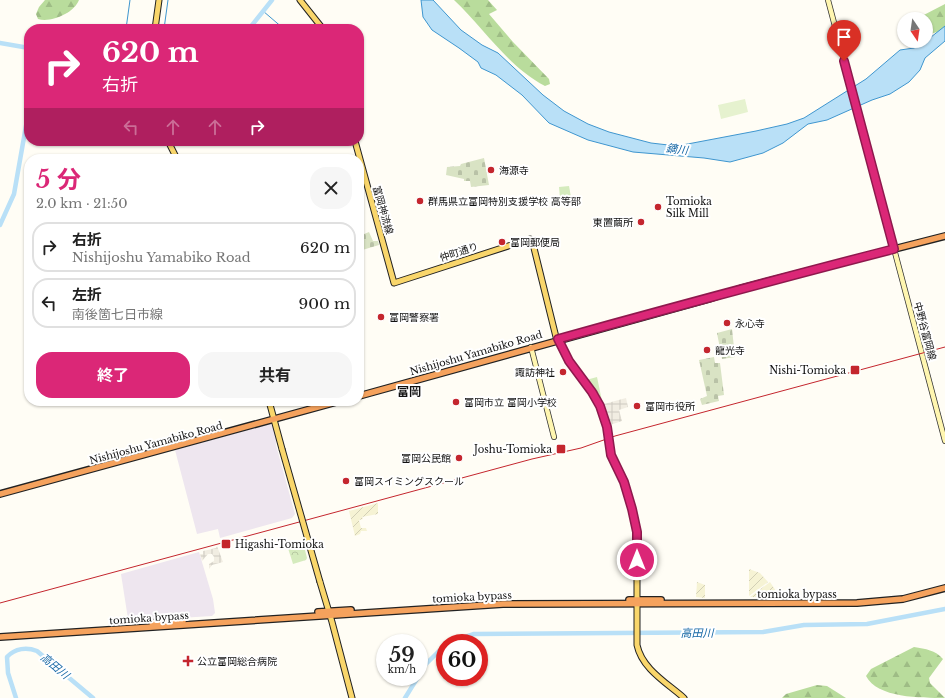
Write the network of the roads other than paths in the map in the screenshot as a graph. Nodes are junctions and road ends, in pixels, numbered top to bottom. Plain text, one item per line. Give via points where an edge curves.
1 (159, 0) edge
2 (300, 0) edge
3 (828, 0) edge
4 (155, 24) edge
5 (319, 24) edge
6 (364, 174) edge
7 (945, 236) edge
8 (894, 249) junction
9 (394, 283) joint
10 (558, 339) junction
11 (531, 347) junction
12 (364, 395) edge
13 (270, 406) edge
14 (323, 406) edge
15 (274, 420) junction
16 (554, 437) dead end
17 (945, 441) edge
18 (0, 494) edge
19 (945, 585) edge
20 (945, 588) edge
21 (637, 602) junction
22 (328, 613) junction
23 (0, 634) edge
24 (0, 637) edge
25 (351, 698) edge
26 (684, 698) edge

1 - 4 main road
2 - 5 main road
3 - 8 main road, 中野谷富岡線
6 - 9 main road, 富岡神流線
7 - 8 highway, Nishijoshu Yamabiko Road
8 - 10 highway, Nishijoshu Yamabiko Road
8 - 17 main road, 中野谷富岡線
9 - 10 main road, 仲町通り via 530,239
10 - 11 highway, Nishijoshu Yamabiko Road
10 - 21 main road via 569,361 600,406 607,427 611,455 627,488 637,532
11 - 12 highway, Nishijoshu Yamabiko Road
11 - 16 main road
13 - 15 main road
14 - 15 highway, Nishijoshu Yamabiko Road
15 - 18 highway, Nishijoshu Yamabiko Road
15 - 22 main road, bridge
19 - 21 highway, tomioka bypass via 904,595 857,600
20 - 21 highway, tomioka bypass via 904,599 865,602
21 - 22 highway, tomioka bypass via 503,602
21 - 26 main road via 637,645 641,657 646,665
22 - 23 highway, tomioka bypass
22 - 24 highway, tomioka bypass
22 - 25 main road

